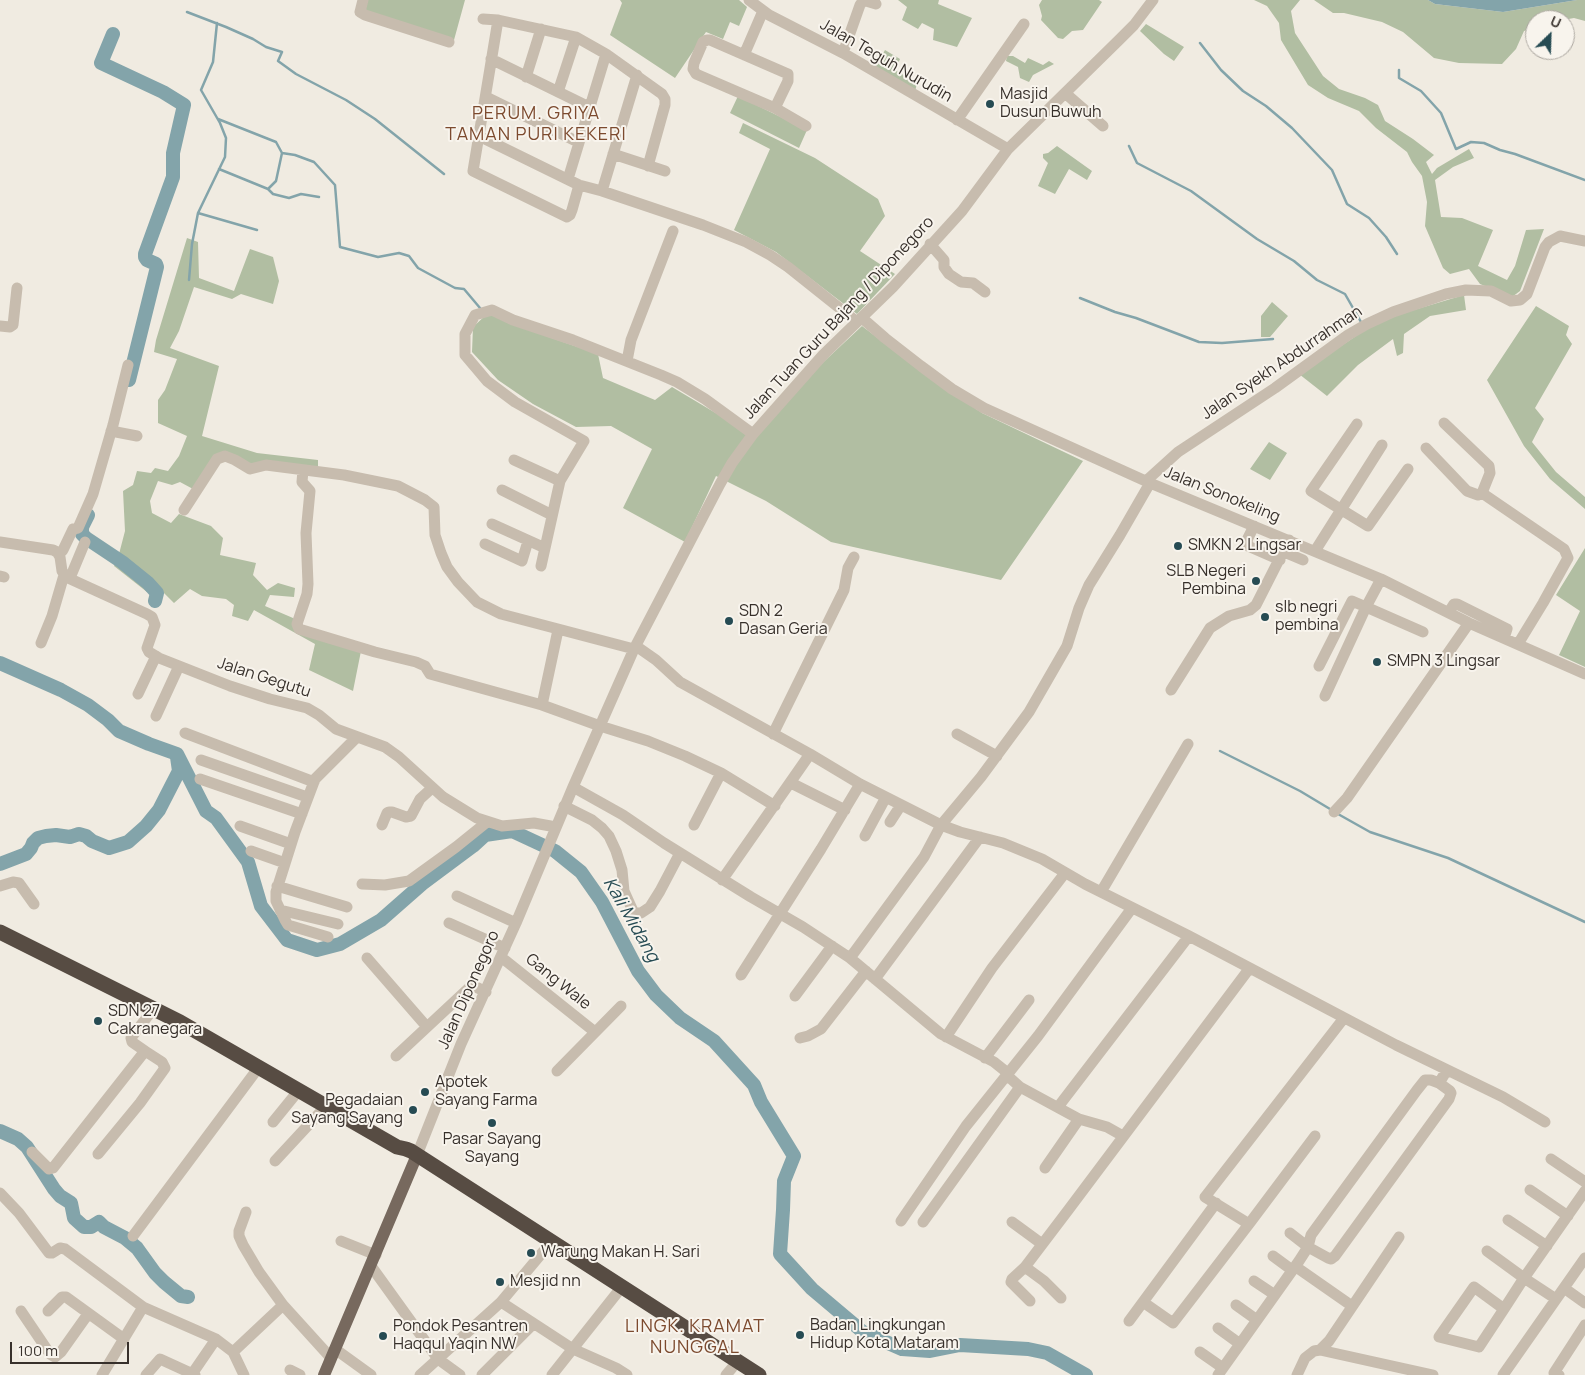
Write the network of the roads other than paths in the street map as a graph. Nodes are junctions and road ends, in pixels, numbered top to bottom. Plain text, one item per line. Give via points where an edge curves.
1 (363, 0) edge
2 (749, 0) edge
3 (1153, 0) edge
4 (876, 4) dead end
5 (766, 13) junction
6 (482, 18) dead end
7 (498, 20) junction
8 (1024, 24) dead end
9 (541, 29) junction
10 (576, 38) junction
11 (449, 42) dead end
12 (843, 53) junction
13 (606, 54) junction
14 (747, 57) junction
15 (491, 59) junction
16 (637, 75) junction
17 (526, 77) junction
18 (558, 92) junction
19 (1065, 93) junction
20 (486, 97) junction
21 (589, 107) junction
22 (775, 108) junction
23 (957, 120) junction
24 (806, 126) dead end
25 (1103, 126) dead end
26 (479, 136) junction
27 (578, 142) junction
28 (1008, 149) junction
29 (613, 154) junction
30 (648, 166) junction
31 (665, 171) dead end
32 (568, 179) junction
33 (579, 185) junction
34 (602, 191) junction
35 (673, 231) dead end
36 (1585, 241) edge
37 (930, 244) junction
38 (17, 288) dead end
39 (985, 292) dead end
40 (860, 320) junction
41 (0, 326) edge
42 (627, 361) junction
43 (128, 365) dead end
44 (1444, 423) dead end
45 (1357, 424) dead end
46 (114, 432) junction
47 (753, 434) junction
48 (138, 436) dead end
49 (1382, 445) dead end
50 (1426, 448) dead end
51 (514, 460) dead end
52 (1408, 469) dead end
53 (303, 470) junction
54 (560, 481) junction
55 (1148, 482) junction
56 (502, 490) dead end
57 (1482, 493) junction
58 (184, 510) dead end
59 (1341, 510) junction
60 (552, 515) junction
61 (492, 524) dead end
62 (1254, 526) junction
63 (1289, 540) junction
64 (528, 541) junction
65 (0, 542) edge
66 (85, 542) dead end
67 (485, 544) dead end
68 (545, 548) junction
69 (1315, 551) junction
70 (59, 554) junction
71 (1282, 556) junction
72 (854, 557) dead end
73 (1303, 560) dead end
74 (541, 566) dead end
75 (67, 577) junction
76 (1381, 578) junction
77 (1366, 607) junction
78 (1450, 612) junction
79 (1469, 623) junction
80 (558, 630) junction
81 (1423, 632) dead end
82 (1504, 638) junction
83 (41, 643) dead end
84 (1518, 644) junction
85 (635, 648) junction
86 (156, 656) junction
87 (179, 666) junction
88 (1319, 666) dead end
89 (1585, 674) edge
90 (1171, 690) dead end
91 (138, 694) dead end
92 (1325, 696) dead end
93 (542, 705) junction
94 (156, 716) dead end
95 (600, 726) junction
96 (185, 732) dead end
97 (773, 734) junction
98 (957, 734) dead end
99 (357, 737) junction
100 (1188, 744) dead end
101 (810, 754) junction
102 (997, 756) junction
103 (201, 760) dead end
104 (721, 773) junction
105 (200, 779) dead end
106 (314, 782) junction
107 (791, 783) junction
108 (860, 784) junction
109 (573, 787) junction
110 (432, 788) junction
111 (307, 797) junction
112 (886, 797) junction
113 (901, 805) junction
114 (564, 806) junction
115 (775, 806) junction
116 (845, 810) junction
117 (1334, 812) dead end
118 (302, 814) junction
119 (487, 822) junction
120 (890, 822) dead end
121 (382, 825) dead end
122 (694, 825) dead end
123 (941, 825) junction
124 (240, 826) dead end
125 (556, 827) junction
126 (865, 836) dead end
127 (980, 837) junction
128 (552, 839) joint
129 (291, 844) junction
130 (251, 851) dead end
131 (680, 853) junction
132 (285, 863) junction
133 (1065, 873) junction
134 (722, 880) junction
135 (362, 884) dead end
136 (0, 886) edge
137 (277, 886) junction
138 (1101, 892) junction
139 (457, 896) dead end
140 (34, 904) dead end
141 (346, 907) dead end
142 (1132, 908) junction
143 (280, 910) junction
144 (780, 914) junction
145 (449, 923) dead end
146 (516, 923) junction
147 (338, 924) dead end
148 (0, 932) edge
149 (1189, 936) junction
150 (328, 938) dead end
151 (832, 946) junction
152 (503, 952) junction
153 (367, 958) dead end
154 (850, 958) junction
155 (1249, 969) junction
156 (866, 971) junction
157 (742, 975) dead end
158 (875, 979) junction
159 (486, 992) junction
160 (795, 996) dead end
161 (1028, 1000) dead end
162 (621, 1006) dead end
163 (154, 1008) junction
164 (1344, 1018) junction
165 (427, 1027) junction
166 (595, 1032) junction
167 (946, 1037) junction
168 (800, 1038) dead end
169 (145, 1051) junction
170 (396, 1056) dead end
171 (984, 1058) junction
172 (258, 1067) junction
173 (1447, 1070) junction
174 (557, 1071) dead end
175 (1008, 1075) junction
176 (1440, 1083) junction
177 (1020, 1087) junction
178 (299, 1090) junction
179 (326, 1106) junction
180 (1058, 1108) junction
181 (1079, 1119) junction
182 (273, 1122) dead end
183 (1545, 1122) dead end
184 (1123, 1136) junction
185 (1315, 1136) dead end
186 (32, 1152) dead end
187 (98, 1154) dead end
188 (416, 1159) junction
189 (1551, 1159) dead end
190 (275, 1160) dead end
191 (1045, 1168) dead end
192 (1585, 1182) edge
193 (1530, 1190) dead end
194 (1585, 1190) edge
195 (0, 1193) edge
196 (1216, 1203) junction
197 (246, 1212) dead end
198 (1568, 1216) junction
199 (1508, 1220) dead end
200 (900, 1221) dead end
201 (923, 1222) dead end
202 (1012, 1222) dead end
203 (1249, 1224) junction
204 (1290, 1233) dead end
205 (133, 1236) dead end
206 (1399, 1237) dead end
207 (341, 1241) dead end
208 (1042, 1244) junction
209 (1547, 1246) junction
210 (547, 1247) junction
211 (1308, 1247) junction
212 (1487, 1251) dead end
213 (1273, 1256) dead end
214 (1585, 1258) edge
215 (373, 1261) junction
216 (1025, 1267) junction
217 (1296, 1270) junction
218 (1524, 1278) junction
219 (1254, 1281) dead end
220 (1564, 1288) junction
221 (616, 1293) junction
222 (1274, 1295) junction
223 (1061, 1298) dead end
224 (1556, 1299) junction
225 (1030, 1300) dead end
226 (501, 1302) junction
227 (637, 1302) junction
228 (1143, 1302) junction
229 (1585, 1303) edge
230 (283, 1305) junction
231 (1236, 1305) dead end
232 (1352, 1306) junction
233 (143, 1307) junction
234 (1504, 1309) junction
235 (21, 1311) dead end
236 (48, 1311) dead end
237 (88, 1314) junction
238 (1257, 1320) junction
239 (1129, 1321) dead end
240 (533, 1324) junction
241 (1585, 1325) edge
242 (1218, 1328) dead end
243 (124, 1339) junction
244 (216, 1339) junction
245 (1240, 1344) junction
246 (1580, 1344) edge
247 (573, 1349) junction
248 (1320, 1350) junction
249 (232, 1352) junction
250 (1200, 1352) dead end
251 (333, 1354) junction
252 (438, 1359) junction
253 (1220, 1371) edge
254 (612, 1372) edge
255 (733, 1373) edge
256 (1412, 1373) edge
257 (194, 1374) edge
258 (102, 1375) edge
259 (146, 1375) edge
260 (244, 1375) edge
261 (324, 1375) edge
262 (371, 1375) edge
263 (420, 1375) edge
264 (460, 1375) edge
265 (482, 1375) edge
266 (552, 1375) edge
267 (628, 1375) edge
268 (759, 1375) edge
269 (1297, 1375) edge
270 (1433, 1375) edge
271 (1503, 1375) edge
272 (1559, 1375) edge

1 - 11 street via 360,12 365,15
2 - 5 street, Jalan Teguh Nurudin
3 - 19 street, Jalan Tuan Guru Bajang / Diponegoro via 1126,34
4 - 12 street via 863,1 860,5
5 - 12 street, Jalan Teguh Nurudin
5 - 14 street
6 - 7 street
7 - 9 street
7 - 15 street
8 - 23 street
9 - 10 street
9 - 17 street
10 - 13 street
10 - 18 street
12 - 23 street, Jalan Teguh Nurudin
13 - 16 street
13 - 21 street
14 - 22 street via 788,74
14 - 22 street via 704,40 694,62 694,72
15 - 17 street
15 - 20 street
16 - 29 street
16 - 30 street via 666,99
17 - 18 street
18 - 21 street
19 - 25 street
19 - 28 street, Jalan Tuan Guru Bajang / Diponegoro
20 - 26 street
20 - 27 street
21 - 27 street
22 - 24 street
23 - 28 street, Jalan Teguh Nurudin
26 - 32 street, Jalan Sonokeling
26 - 33 street via 473,171 567,217
27 - 32 street
28 - 37 street, Jalan Tuan Guru Bajang / Diponegoro via 962,211
29 - 30 street
29 - 34 street
30 - 31 street
32 - 33 street, Jalan Sonokeling
33 - 34 street, Jalan Sonokeling
34 - 40 street, Jalan Sonokeling via 703,224 746,242 788,267
35 - 42 street via 631,340
36 - 55 street, Jalan Syekh Abdurrahman via 1563,236 1549,242 1527,294 1520,300 1511,301 1491,291 1466,290 1393,312 1367,324 1178,452
37 - 39 street via 944,260 949,274
37 - 40 street, Jalan Tuan Guru Bajang / Diponegoro
38 - 41 street via 13,324 10,327
40 - 47 street, Jalan Tuan Guru Bajang / Diponegoro via 823,355
40 - 55 street, Jalan Sonokeling via 952,389 984,408
42 - 47 street via 677,382
42 - 54 street via 492,310 475,315 465,334 465,355 487,381 515,402 584,441
43 - 46 street
44 - 57 street via 1489,466 1490,473
45 - 59 street via 1312,491
46 - 48 street
46 - 70 street via 78,528 73,529
47 - 85 street, Jalan Tuan Guru Bajang / Diponegoro via 720,484
49 - 59 street
50 - 57 street via 1467,491 1478,496
51 - 54 street
52 - 59 street via 1368,526
53 - 58 street via 266,465 250,469 228,457 221,457
53 - 80 street via 344,474 398,486 425,500 435,510 435,535 440,554 477,602 501,614
53 - 93 street via 302,482 310,491 306,532 308,584 296,624 299,629 416,662 433,674
54 - 60 street
55 - 62 street, Jalan Sonokeling
55 - 102 street via 1089,585 1063,653 1029,712
56 - 60 street
57 - 84 street via 1564,549 1568,558
59 - 69 street
60 - 68 street
61 - 64 street
62 - 63 street, Jalan Sonokeling
62 - 71 street via 1247,545
63 - 69 street, Jalan Sonokeling
63 - 71 street
64 - 67 street via 522,561
64 - 68 street
65 - 70 street via 48,549
66 - 75 street
68 - 74 street
69 - 76 street, Jalan Sonokeling
70 - 75 street
71 - 73 street
71 - 90 street via 1256,605 1210,628
72 - 97 street via 848,568 844,590
75 - 83 street
75 - 86 street via 152,618 155,625 147,648
76 - 77 street
76 - 78 street, Jalan Sonokeling
77 - 81 street
77 - 88 street via 1352,601
77 - 92 street
78 - 79 street, Jalan Sonokeling
78 - 82 street via 1457,604 1506,629
79 - 82 street, Jalan Sonokeling
79 - 117 street
80 - 85 street
80 - 93 street
82 - 84 street, Jalan Sonokeling
84 - 89 street, Jalan Sonokeling
85 - 95 street, Jalan Tuan Guru Bajang / Diponegoro
85 - 97 street via 656,660 680,682
86 - 87 street, Jalan Gegutu
86 - 91 street
87 - 94 street
87 - 99 street, Jalan Gegutu via 254,694 307,708 336,729
93 - 95 street
95 - 104 street via 648,741
95 - 109 street, Jalan Tuan Guru Bajang / Diponegoro
96 - 106 street
97 - 101 street
98 - 102 street
99 - 106 street
99 - 110 street, Jalan Gegutu via 385,747
100 - 138 street
101 - 107 street
101 - 108 street
102 - 123 street
103 - 111 street
104 - 115 street
104 - 122 street
105 - 118 street
106 - 111 street
107 - 115 street
107 - 116 street
108 - 112 street
108 - 116 street
109 - 114 street, Jalan Tuan Guru Bajang / Diponegoro
109 - 131 street via 624,815
110 - 119 street, Jalan Gegutu
110 - 121 street via 420,799 411,816 406,818 389,812
111 - 118 street
112 - 113 street
112 - 126 street
113 - 120 street
113 - 123 street
114 - 125 street, Jalan Tuan Guru Bajang / Diponegoro
114 - 131 street via 592,820 609,836 620,864 624,891 635,913 650,907
115 - 134 street
116 - 144 street
118 - 129 street
119 - 125 street, Jalan Gegutu via 502,826 540,823
119 - 135 street via 409,881
123 - 127 street
123 - 154 street via 924,857
124 - 129 street
125 - 128 street, Jalan Tuan Guru Bajang / Diponegoro
127 - 133 street via 1029,853
127 - 158 street
128 - 146 street, Jalan Diponegoro
129 - 132 street
130 - 132 street
131 - 134 street
132 - 137 street
133 - 138 street
133 - 167 street via 992,968
134 - 144 street
136 - 140 street via 19,883
137 - 141 street
137 - 143 street via 276,900
138 - 142 street
139 - 146 street
142 - 149 street
142 - 175 street
143 - 147 street
143 - 150 street via 288,924
144 - 151 street
144 - 157 street
145 - 152 street, Gang Wale
146 - 152 street, Jalan Diponegoro
148 - 163 highway
149 - 155 street
149 - 180 street
151 - 154 street
151 - 160 street
152 - 159 street, Jalan Diponegoro
152 - 166 street, Gang Wale
153 - 165 street
154 - 156 street
155 - 164 street
155 - 184 street
156 - 158 street
156 - 168 street via 820,1029
158 - 167 street
159 - 165 street via 476,986 470,987
159 - 188 street, Jalan Diponegoro via 461,1044
161 - 171 street
162 - 166 street, Gang Wale
163 - 169 street via 131,1038
163 - 172 highway
164 - 173 street
164 - 196 street via 1206,1197
165 - 170 street
166 - 174 street, Gang Wale
167 - 171 street
169 - 186 street via 52,1168 49,1170
169 - 187 street via 162,1062 165,1068
171 - 175 street via 994,1062
172 - 178 highway
172 - 205 street
173 - 176 street
173 - 183 street
175 - 177 street
175 - 200 street via 966,1126
176 - 211 street via 1428,1079 1423,1082 1311,1235
176 - 211 street via 1450,1091 1449,1099 1335,1256 1329,1259
177 - 180 street
177 - 201 street
178 - 179 highway
178 - 182 street
179 - 188 highway via 406,1149
179 - 190 street
180 - 181 street
181 - 184 street
181 - 191 street
184 - 208 street
185 - 203 street
188 - 210 highway
188 - 215 main road, Jalan Diponegoro
188 - 227 highway
189 - 192 street
193 - 198 street
194 - 198 street
195 - 233 street via 49,1253 65,1248
196 - 203 street
196 - 228 street
197 - 230 street via 239,1236
198 - 209 street
199 - 209 street
202 - 208 street
203 - 228 street via 1173,1323
204 - 211 street
206 - 232 street
207 - 215 street
208 - 216 street
209 - 218 street
210 - 221 highway
210 - 226 street
211 - 217 street
212 - 218 street
213 - 217 street
214 - 220 street
215 - 251 main road, Jalan Diponegoro
215 - 252 street
216 - 223 street
216 - 225 street via 1011,1281
217 - 222 street
217 - 232 street
218 - 224 street
218 - 234 street
219 - 222 street
220 - 224 street
220 - 229 street
221 - 227 highway
221 - 247 street
222 - 238 street
224 - 271 street
226 - 240 street
226 - 252 street
227 - 255 highway
227 - 268 highway
228 - 239 street
230 - 249 street
230 - 251 street
231 - 238 street
232 - 248 street
233 - 243 street
233 - 244 street
234 - 234 street via 1479,1347 1440,1337 1474,1287
235 - 237 street via 55,1357
236 - 237 street via 64,1297
237 - 243 street
238 - 245 street
240 - 247 street
240 - 265 street
241 - 246 street
242 - 245 street
243 - 258 street
244 - 249 street
244 - 257 street
245 - 253 street
246 - 272 street via 1554,1373
247 - 254 street
247 - 266 street
248 - 256 street
248 - 269 street via 1304,1358
249 - 260 street
250 - 253 street
251 - 261 main road, Jalan Diponegoro
251 - 262 street
252 - 263 street
252 - 264 street
254 - 267 street
256 - 270 street
257 - 259 street via 160,1359

